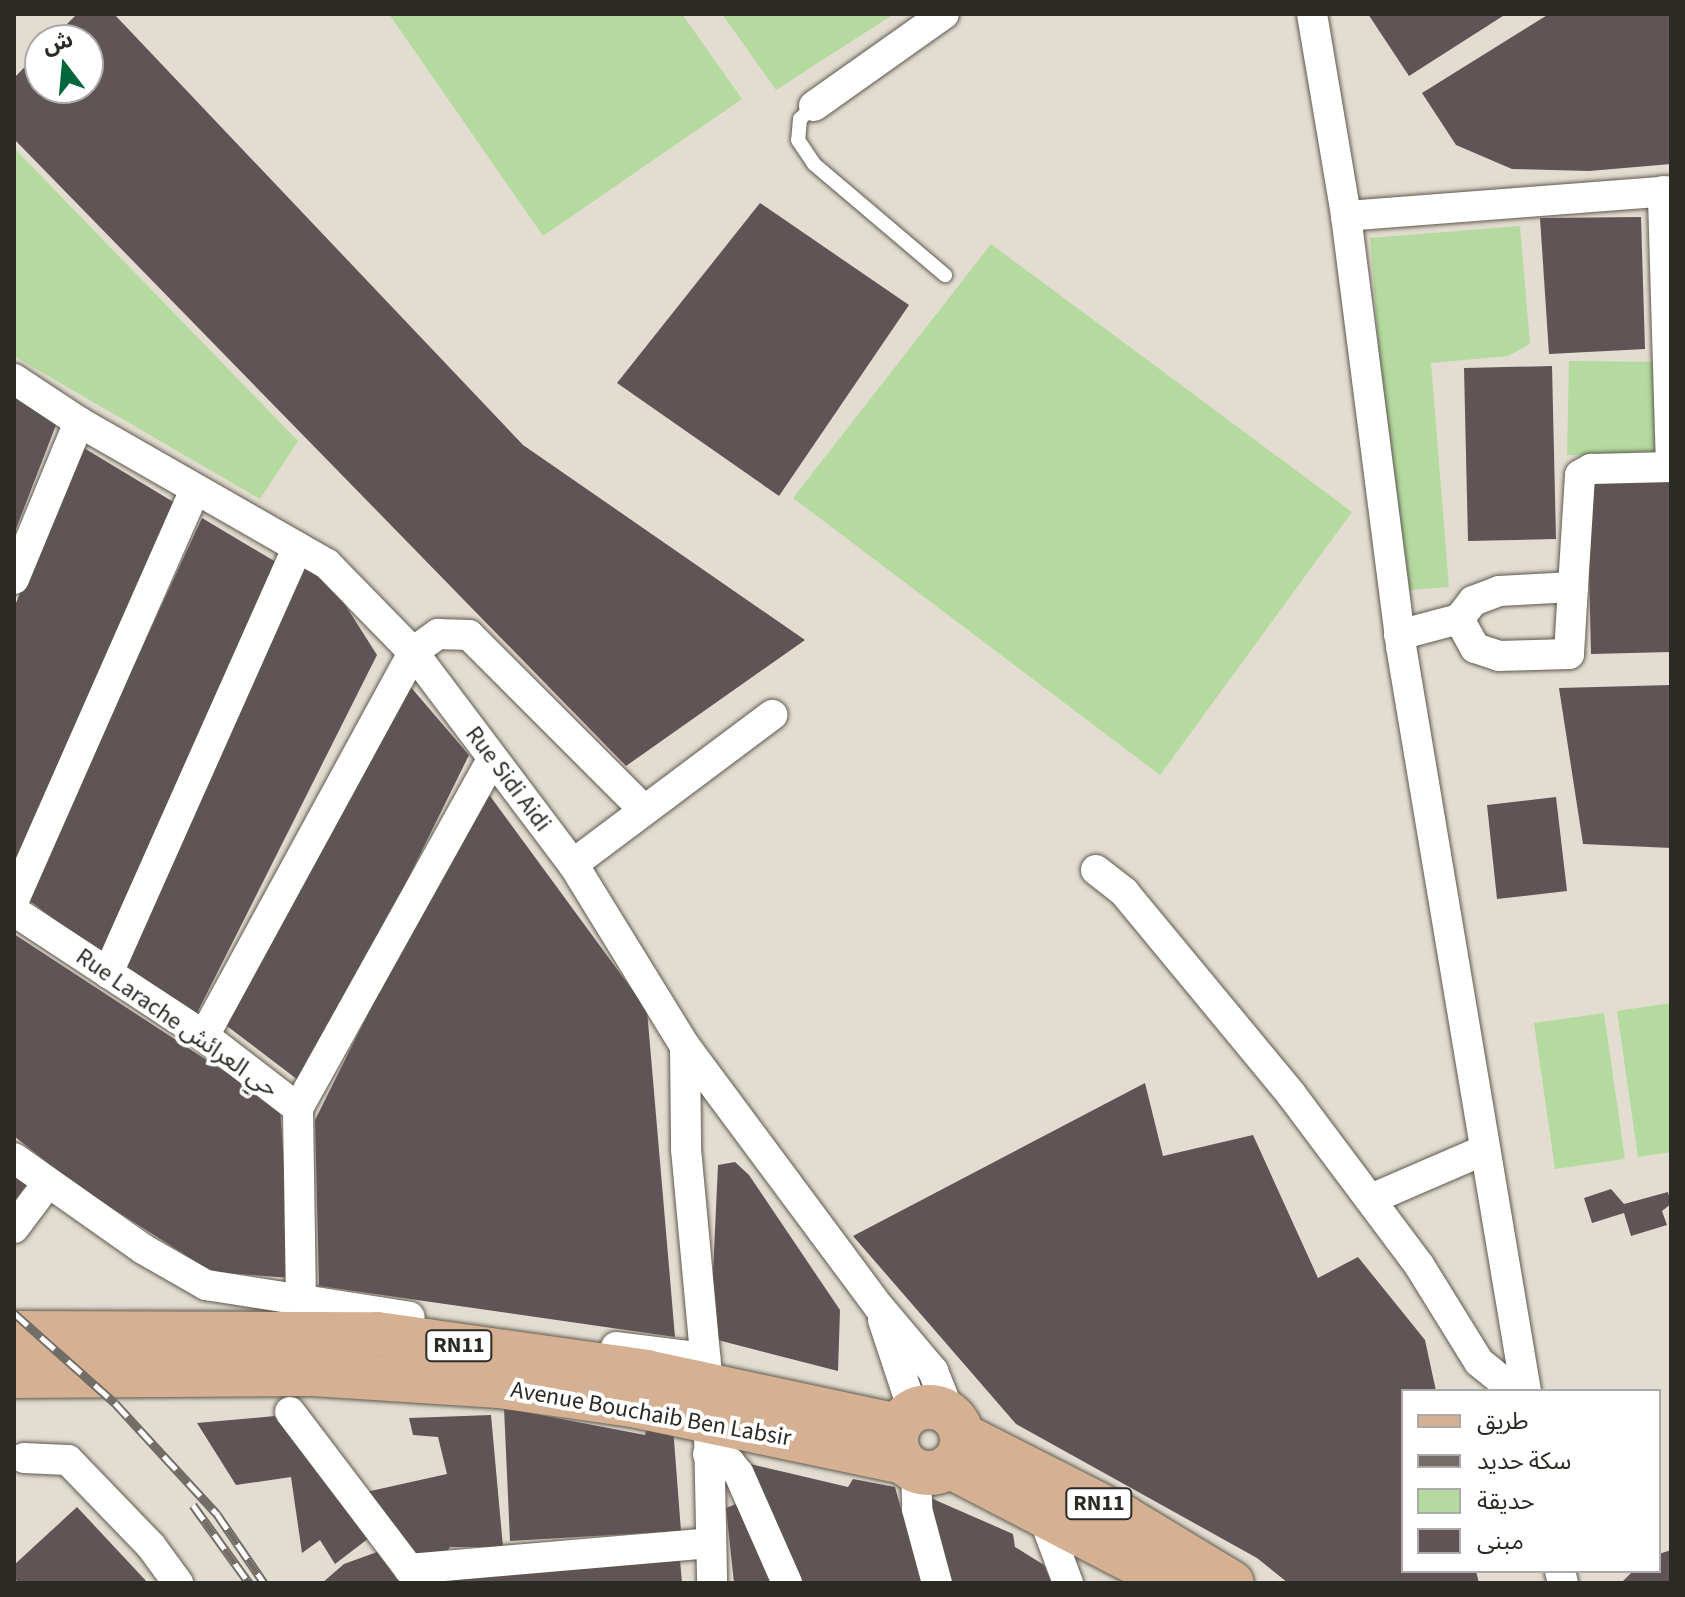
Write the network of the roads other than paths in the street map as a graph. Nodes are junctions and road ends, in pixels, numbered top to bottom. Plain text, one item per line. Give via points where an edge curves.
1 (944, 14) edge
2 (1312, 14) edge
3 (814, 106) joint
4 (1667, 191) edge
5 (1346, 216) junction
6 (945, 275) dead end
7 (14, 379) edge
8 (79, 422) junction
9 (195, 489) junction
10 (298, 547) junction
11 (14, 579) edge
12 (1573, 587) junction
13 (1459, 619) junction
14 (1399, 635) junction
15 (413, 652) junction
16 (772, 715) dead end
17 (492, 759) junction
18 (643, 809) junction
19 (573, 864) junction
20 (1096, 870) dead end
21 (14, 900) edge
22 (14, 911) edge
23 (108, 973) junction
24 (204, 1036) junction
25 (685, 1046) junction
26 (298, 1108) junction
27 (1482, 1151) junction
28 (14, 1158) edge
29 (47, 1184) junction
30 (1371, 1199) junction
31 (14, 1228) edge
32 (301, 1302) junction
33 (14, 1333) edge
34 (14, 1376) edge
35 (1513, 1389) edge
36 (1526, 1389) edge
37 (707, 1405) junction
38 (290, 1412) dead end
39 (927, 1441) junction
40 (24, 1458) dead end
41 (1042, 1513) junction
42 (710, 1543) junction
43 (414, 1576) edge
44 (178, 1583) edge
45 (712, 1583) edge
46 (787, 1583) edge
47 (937, 1583) edge
48 (1068, 1583) edge
49 (1175, 1583) edge
50 (1232, 1583) edge

1 - 3 street
2 - 5 street
3 - 6 lane via 800,119 798,140 814,164
4 - 5 street
4 - 12 street via 1671,467 1591,469 1580,475
5 - 14 street
7 - 8 street, Rue Sidi Aidi
8 - 9 street, Rue Sidi Aidi
8 - 11 street
9 - 10 street, Rue Sidi Aidi
9 - 21 street
10 - 15 street, Rue Sidi Aidi via 327,564
10 - 23 street
12 - 13 street via 1499,591 1473,601
12 - 13 street via 1569,654 1499,656 1475,648
13 - 14 street
14 - 27 street
15 - 17 street, Rue Sidi Aidi
15 - 18 street via 438,634 469,635
15 - 24 street
16 - 18 street
17 - 19 street, Rue Sidi Aidi
17 - 26 street
18 - 19 street
19 - 25 street, Rue Sidi Aidi
20 - 30 street via 1124,892
22 - 23 street, Rue Larache حي العرائش
23 - 24 street, Rue Larache حي العرائش
24 - 26 street, Rue Larache حي العرائش
25 - 37 street via 686,1149
25 - 39 street, Rue Sidi Aidi via 879,1307 933,1371
26 - 32 street, Rue Larache حي العرائش
27 - 30 street
27 - 36 street
28 - 29 street
29 - 31 street
29 - 32 street via 206,1285
30 - 35 street via 1479,1362
32 - 37 street
33 - 37 main road, Avenue Bouchaib Ben Labsir / RN11 via 377,1334
34 - 37 main road, Avenue Bouchaib Ben Labsir / RN11 via 313,1374
37 - 39 main road, Avenue Bouchaib Ben Labsir / RN11
37 - 42 street
37 - 46 street
38 - 43 street
39 - 41 main road, Avenue Bouchaib Ben Labsir / RN11
39 - 47 street, Rue Sidi Aidi via 917,1509
39 - 50 main road, Avenue Bouchaib Ben Labsir / RN11 via 1123,1517
40 - 44 street via 68,1460 151,1546
41 - 48 street
41 - 49 main road, Avenue Bouchaib Ben Labsir / RN11
42 - 43 street
42 - 45 street

